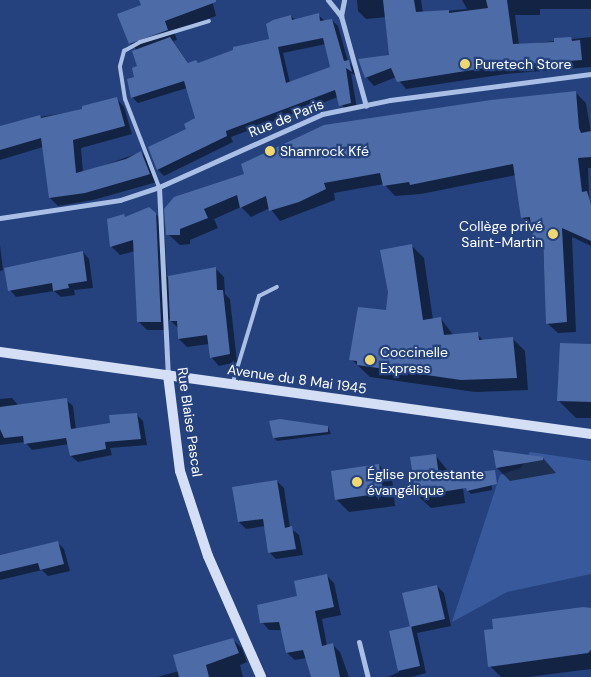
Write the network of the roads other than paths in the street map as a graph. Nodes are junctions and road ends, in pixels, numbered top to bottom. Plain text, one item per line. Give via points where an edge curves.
1 (328, 0) edge
2 (344, 0) edge
3 (341, 16) junction
4 (209, 21) dead end
5 (591, 74) edge
6 (366, 106) junction
7 (159, 187) junction
8 (0, 218) edge
9 (277, 287) dead end
10 (0, 352) edge
11 (168, 376) junction
12 (232, 384) junction
13 (591, 434) edge
14 (360, 642) dead end
15 (261, 677) edge
16 (368, 677) edge

1 - 3 street
2 - 3 street
3 - 6 street
4 - 7 lane via 140,42 124,51 120,66 125,99
5 - 6 street, Rue de Paris
6 - 7 street, Rue de Paris via 322,114
7 - 8 street, Rue de Paris via 120,200
7 - 11 street, Rue Blaise Pascal
9 - 12 lane via 259,296
10 - 11 main road, Avenue du 8 Mai 1945
11 - 12 main road, Avenue du 8 Mai 1945
11 - 15 main road, Rue Blaise Pascal via 180,471 208,556
12 - 13 main road, Avenue du 8 Mai 1945
14 - 16 street

